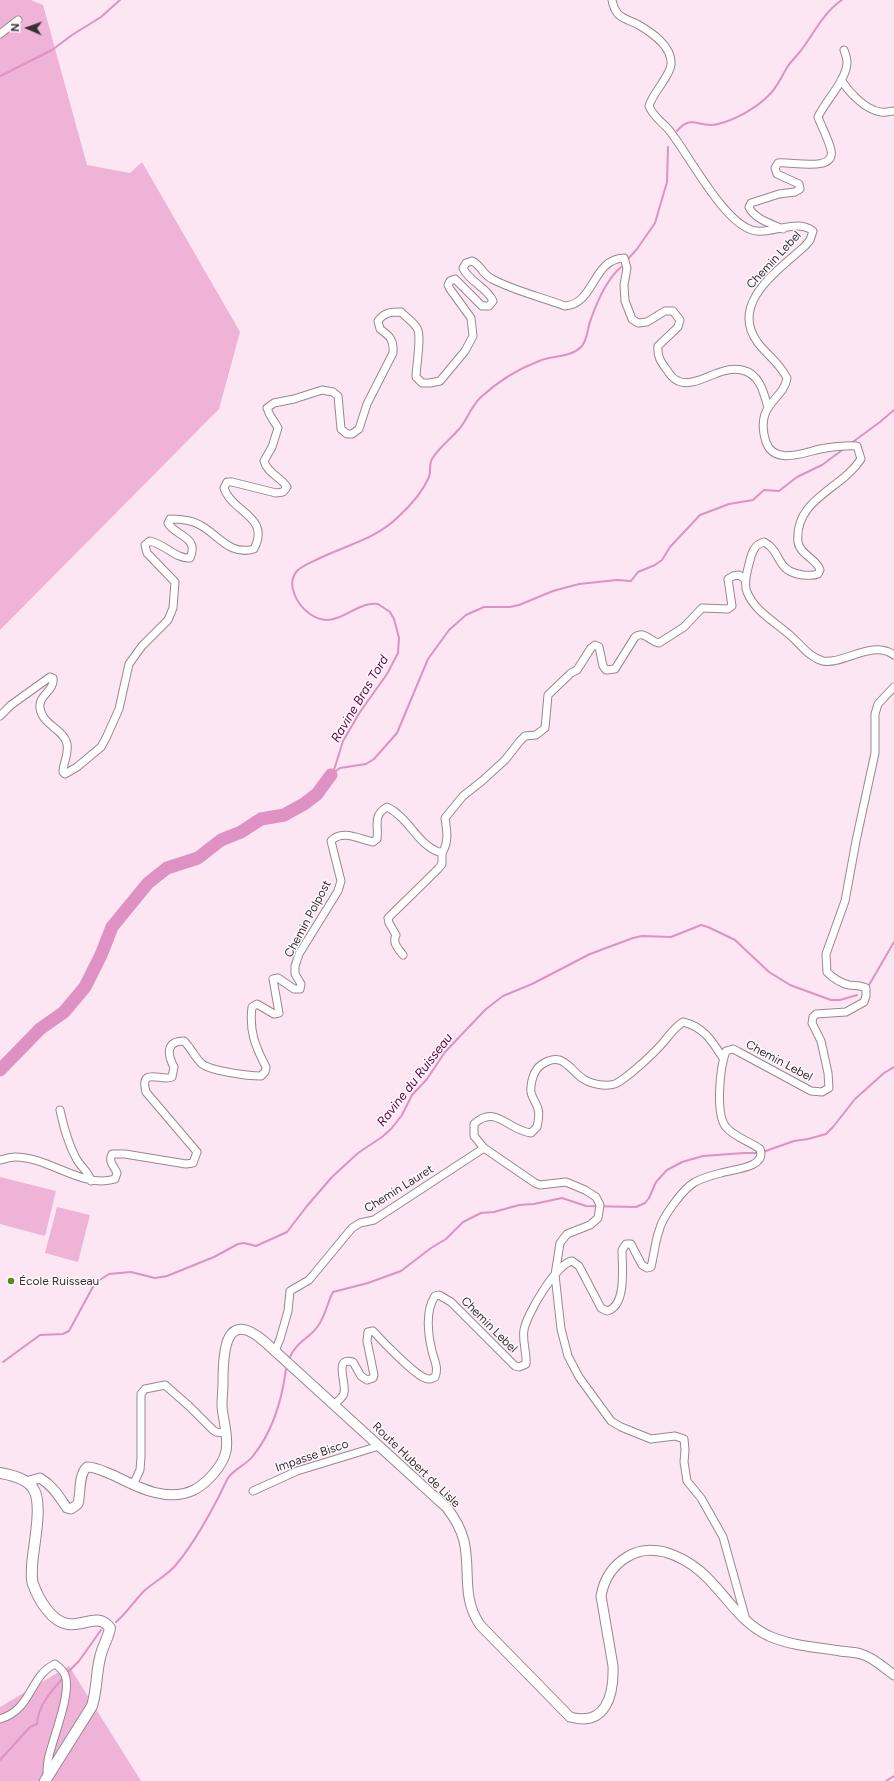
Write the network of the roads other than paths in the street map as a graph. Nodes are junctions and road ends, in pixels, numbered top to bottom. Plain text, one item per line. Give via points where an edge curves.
1 (612, 0) edge
2 (18, 20) dead end
3 (0, 34) edge
4 (844, 50) dead end
5 (842, 80) junction
6 (894, 111) edge
7 (783, 229) junction
8 (768, 408) junction
9 (745, 579) junction
10 (894, 654) edge
11 (894, 687) edge
12 (0, 716) edge
13 (442, 853) junction
14 (403, 955) dead end
15 (723, 1058) junction
16 (60, 1110) dead end
17 (484, 1148) junction
18 (0, 1160) edge
19 (91, 1181) junction
20 (555, 1275) junction
21 (274, 1351) junction
22 (334, 1405) junction
23 (226, 1432) junction
24 (379, 1446) junction
25 (0, 1473) edge
26 (26, 1482) junction
27 (133, 1485) junction
28 (253, 1491) dead end
29 (746, 1621) junction
30 (894, 1675) edge
31 (0, 1719) edge
32 (46, 1779) edge

1 - 7 street, Chemin Lebel via 619,16 652,33 668,52 671,66 650,101 652,113 669,129 713,194 742,226 756,231
2 - 3 street
4 - 5 street via 847,63
5 - 6 street via 849,92 868,106 881,112
5 - 7 street via 818,117 832,152 826,163 778,163 775,168 776,174 799,184 800,189 751,203 749,207 761,219
7 - 8 street, Chemin Lebel via 800,225 813,231 805,246 760,288 753,300 750,329 758,343 780,364 788,378 784,390
8 - 9 street, Chemin Lebel via 763,424 764,435 767,446 774,453 785,456 800,455 821,449 857,446 861,459 855,469 812,503 801,516 798,542 803,552 819,566 818,574 795,574 784,569 770,545 764,542 753,550
8 - 12 street via 759,383 754,375 747,371 726,369 694,382 679,382 672,377 659,359 658,346 678,327 680,320 673,311 665,312 647,322 638,323 632,319 625,301 627,268 624,258 618,258 600,270 583,299 573,306 565,306 492,279 476,262 466,262 463,268 466,275 491,296 493,301 489,306 482,306 455,279 450,281 450,289 471,318 473,336 465,351 440,380 422,383 416,377 420,339 418,329 401,312 391,312 382,315 378,321 380,329 392,340 393,353 367,404 359,429 352,434 346,434 342,429 338,396 333,392 322,390 274,403 267,408 270,418 278,428 264,461 266,467 287,487 283,492 276,493 227,482 224,488 225,493 236,505 254,520 258,533 254,550 244,552 224,545 201,525 170,519 170,527 182,534 193,546 190,558 183,559 161,543 150,541 145,545 147,553 175,582 173,608 168,620 142,646 129,664 119,709 101,747 71,772 63,772 68,746 65,738 46,722 39,706 52,686 53,678 50,677
9 - 10 street via 746,590 765,616 810,655 824,661 866,651 879,650
9 - 13 street via 739,575 728,579 732,606 728,609 702,608 684,627 659,643 639,634 615,669 606,670 599,647 595,645 591,648 577,670 570,673 548,695 545,728 536,735 526,736 520,741 505,760 463,796 445,818 447,839
11 - 15 street, Chemin Lebel via 878,704 875,714 875,753 845,901 826,954 826,972 841,982 866,988 866,996 864,1002 846,1012 822,1013 813,1017 812,1023 821,1041 829,1088 822,1092 811,1091 733,1049 726,1051
13 - 14 street via 442,864 438,869 388,918 396,935 395,944
13 - 19 street, Chemin Polpost via 427,846 398,812 387,807 378,816 377,839 373,842 347,834 340,834 334,838 331,841 332,851 341,881 338,891 297,960 295,974 301,984 300,989 294,989 278,978 273,979 279,1013 274,1014 257,1004 252,1007 252,1032 266,1067 265,1072 261,1076 238,1075 207,1067 184,1041 175,1041 170,1049 174,1067 172,1077 149,1077 144,1085 146,1092 197,1152 196,1159 193,1163 186,1164 112,1154 111,1163 117,1173 115,1179 104,1182
15 - 17 street via 708,1034 683,1022 675,1027 648,1057 615,1084 592,1083 583,1079 565,1061 554,1059 540,1065 532,1079 531,1093 538,1110 537,1127 530,1133 523,1132 492,1115 482,1117 474,1124 474,1136
15 - 20 street, Chemin Lebel via 720,1114 723,1124 734,1134 760,1149 760,1158 755,1164 694,1183 682,1194 659,1229 652,1267 646,1268 642,1265 631,1244 623,1246 622,1292 617,1304 610,1310 607,1311 598,1305 576,1262 567,1262
16 - 19 street via 66,1137
17 - 20 street via 535,1183 540,1185 566,1182 596,1197 600,1205 598,1218 590,1225 567,1234 560,1243
17 - 21 street, Chemin Lauret via 374,1220 352,1228 309,1280 290,1291 288,1311
18 - 19 street, Chemin Polpost via 14,1157 43,1162
20 - 22 street, Chemin Lebel via 527,1318 523,1333 526,1364 523,1367 515,1366 451,1302 439,1295 433,1300 428,1326 437,1369 434,1377 430,1380 424,1378 370,1331 367,1341 374,1376 367,1380 361,1376 353,1362 343,1363 341,1367 345,1391
20 - 29 street via 561,1329 568,1356 579,1377 611,1421 647,1438 675,1436 684,1439 687,1481 723,1537
21 - 22 main road, Route Hubert de Lisle
21 - 23 main road, Route Hubert de Lisle via 250,1331 241,1329 232,1332 223,1352 222,1406
22 - 24 main road, Route Hubert de Lisle
23 - 27 main road, Route Hubert de Lisle via 226,1451 221,1464 194,1490 168,1495
23 - 27 street via 213,1430 164,1385 145,1389 141,1394 140,1470
24 - 28 street, Impasse Bisco via 297,1471
24 - 29 main road, Route Hubert de Lisle via 447,1508 458,1524 464,1540 468,1596 480,1625 570,1717 594,1717 609,1702 613,1672 601,1596 603,1584 610,1572 632,1554 659,1551 693,1565 710,1579
25 - 26 main road
26 - 27 main road, Route Hubert de Lisle via 40,1478 50,1484 66,1508 71,1509 78,1504 83,1474 87,1467
26 - 32 main road via 34,1490 38,1506 32,1574 42,1603 55,1619 66,1624 96,1620 105,1622 110,1628 100,1656 92,1706
29 - 30 main road, Route Hubert de Lisle via 780,1641 862,1654
31 - 32 street via 13,1714 21,1707 46,1668 55,1664 59,1667 65,1675 66,1684

